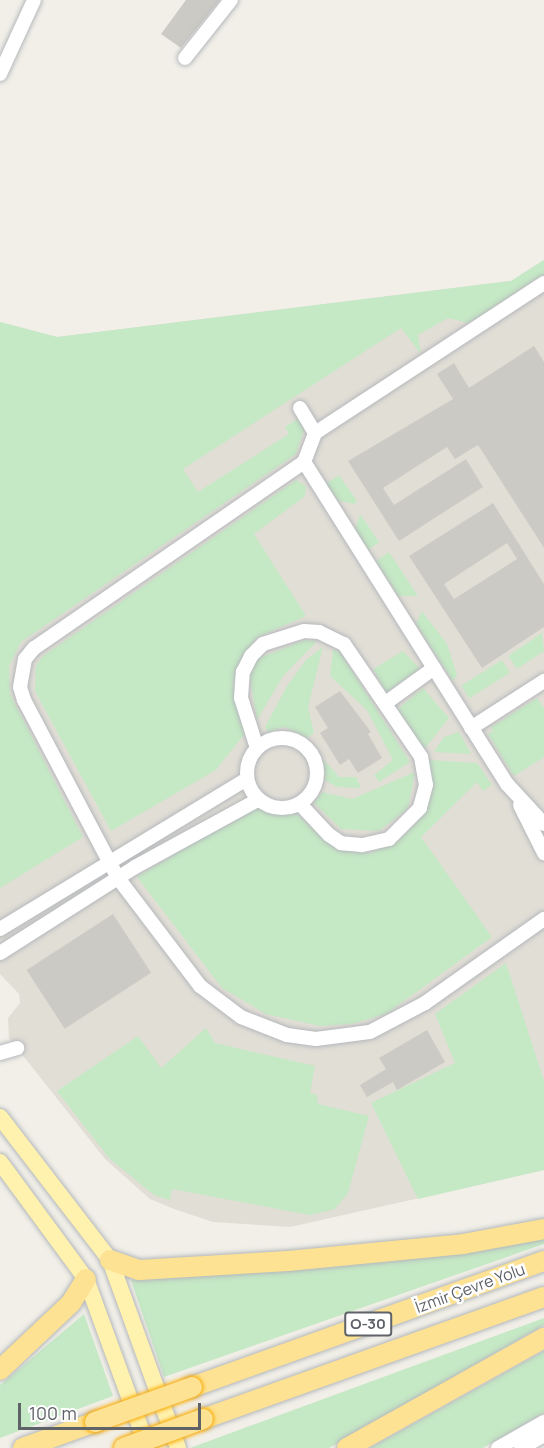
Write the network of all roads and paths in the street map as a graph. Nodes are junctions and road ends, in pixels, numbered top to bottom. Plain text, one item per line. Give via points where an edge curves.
1 (34, 0) edge
2 (231, 0) edge
3 (185, 58) dead end
4 (0, 74) edge
5 (544, 284) edge
6 (300, 408) dead end
7 (315, 433) junction
8 (304, 462) junction
9 (434, 668) junction
10 (544, 681) edge
11 (387, 702) junction
12 (471, 728) junction
13 (256, 748) junction
14 (247, 779) junction
15 (259, 800) junction
16 (519, 803) junction
17 (300, 804) junction
18 (544, 824) edge
19 (544, 853) edge
20 (108, 860) junction
21 (118, 878) junction
22 (544, 919) edge
23 (0, 928) edge
24 (0, 953) edge
25 (17, 1048) dead end
26 (0, 1053) edge
27 (0, 1117) edge
28 (0, 1162) edge
29 (544, 1229) edge
30 (110, 1260) junction
31 (544, 1261) edge
32 (86, 1279) junction
33 (544, 1297) edge
34 (544, 1338) edge
35 (0, 1370) edge
36 (544, 1422) edge
37 (544, 1435) edge
38 (23, 1448) edge
39 (124, 1448) edge
40 (148, 1448) edge
41 (178, 1448) edge
42 (347, 1448) edge
43 (498, 1448) edge
44 (521, 1448) edge

1 - 4 street
2 - 3 street
5 - 7 street
6 - 7 street
7 - 8 street
8 - 9 street
8 - 20 street via 34,648 25,659 20,687 24,700
9 - 11 street
9 - 12 street
10 - 12 street
11 - 13 street via 344,644 319,632 286,635 263,644 243,672 241,698
11 - 17 street via 421,757 426,784 414,818 389,839 341,843 317,825
12 - 16 street
13 - 14 street
13 - 17 street via 272,739 290,738 310,750 318,773 310,796
14 - 15 street
14 - 20 street
15 - 17 street via 279,808
15 - 21 street
16 - 18 street
16 - 19 street via 529,830
20 - 21 street
20 - 23 street
21 - 22 street via 218,1003 262,1028 316,1039 370,1032 392,1023
21 - 24 street
25 - 26 street
27 - 30 main road
28 - 32 main road
29 - 30 highway via 463,1244 288,1261 139,1270
30 - 41 main road
31 - 38 highway, İzmir Çevre Yolu / O-30, bridge
32 - 35 highway via 72,1303
32 - 40 main road
33 - 39 highway, İzmir Çevre Yolu / O-30, bridge
34 - 42 highway
36 - 43 street
37 - 44 street

